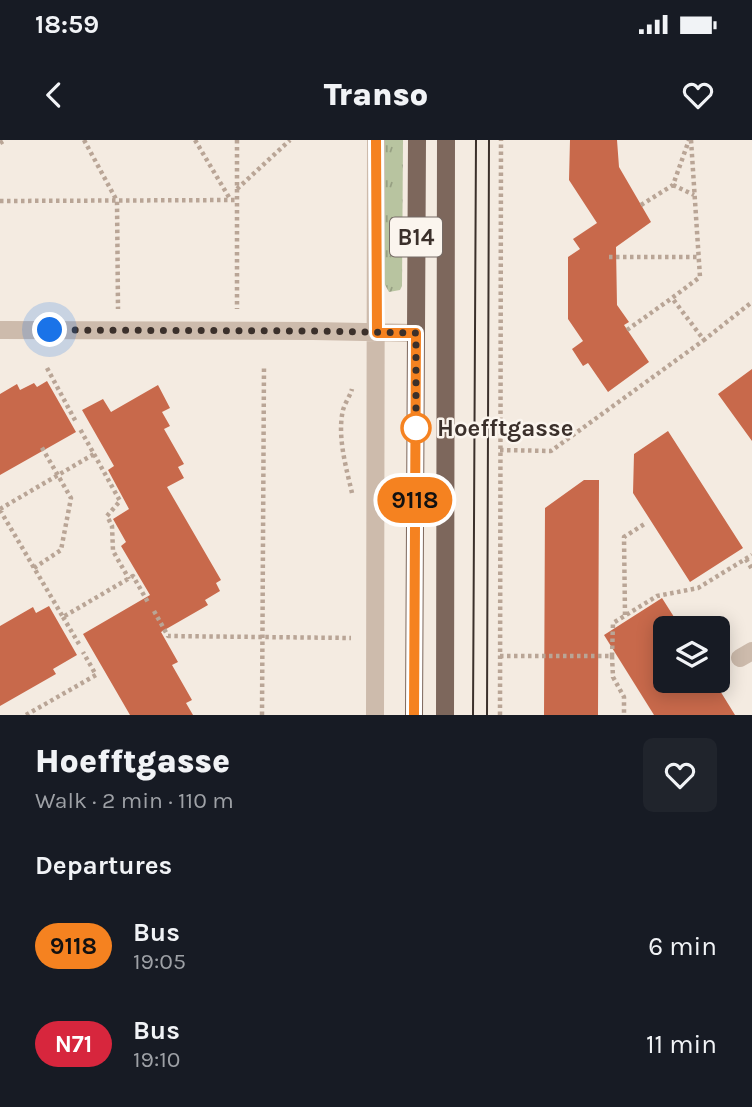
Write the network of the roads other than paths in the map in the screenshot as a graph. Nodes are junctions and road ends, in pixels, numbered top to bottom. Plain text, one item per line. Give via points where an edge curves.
1 (376, 140) edge
2 (417, 140) edge
3 (446, 140) edge
4 (0, 330) edge
5 (377, 333) junction
6 (416, 333) junction
7 (375, 715) edge
8 (414, 715) edge
9 (444, 715) edge

1 - 5 street
2 - 6 main road, B14
3 - 9 main road, B14
4 - 5 street
5 - 6 street
5 - 7 street
6 - 8 main road, B14

